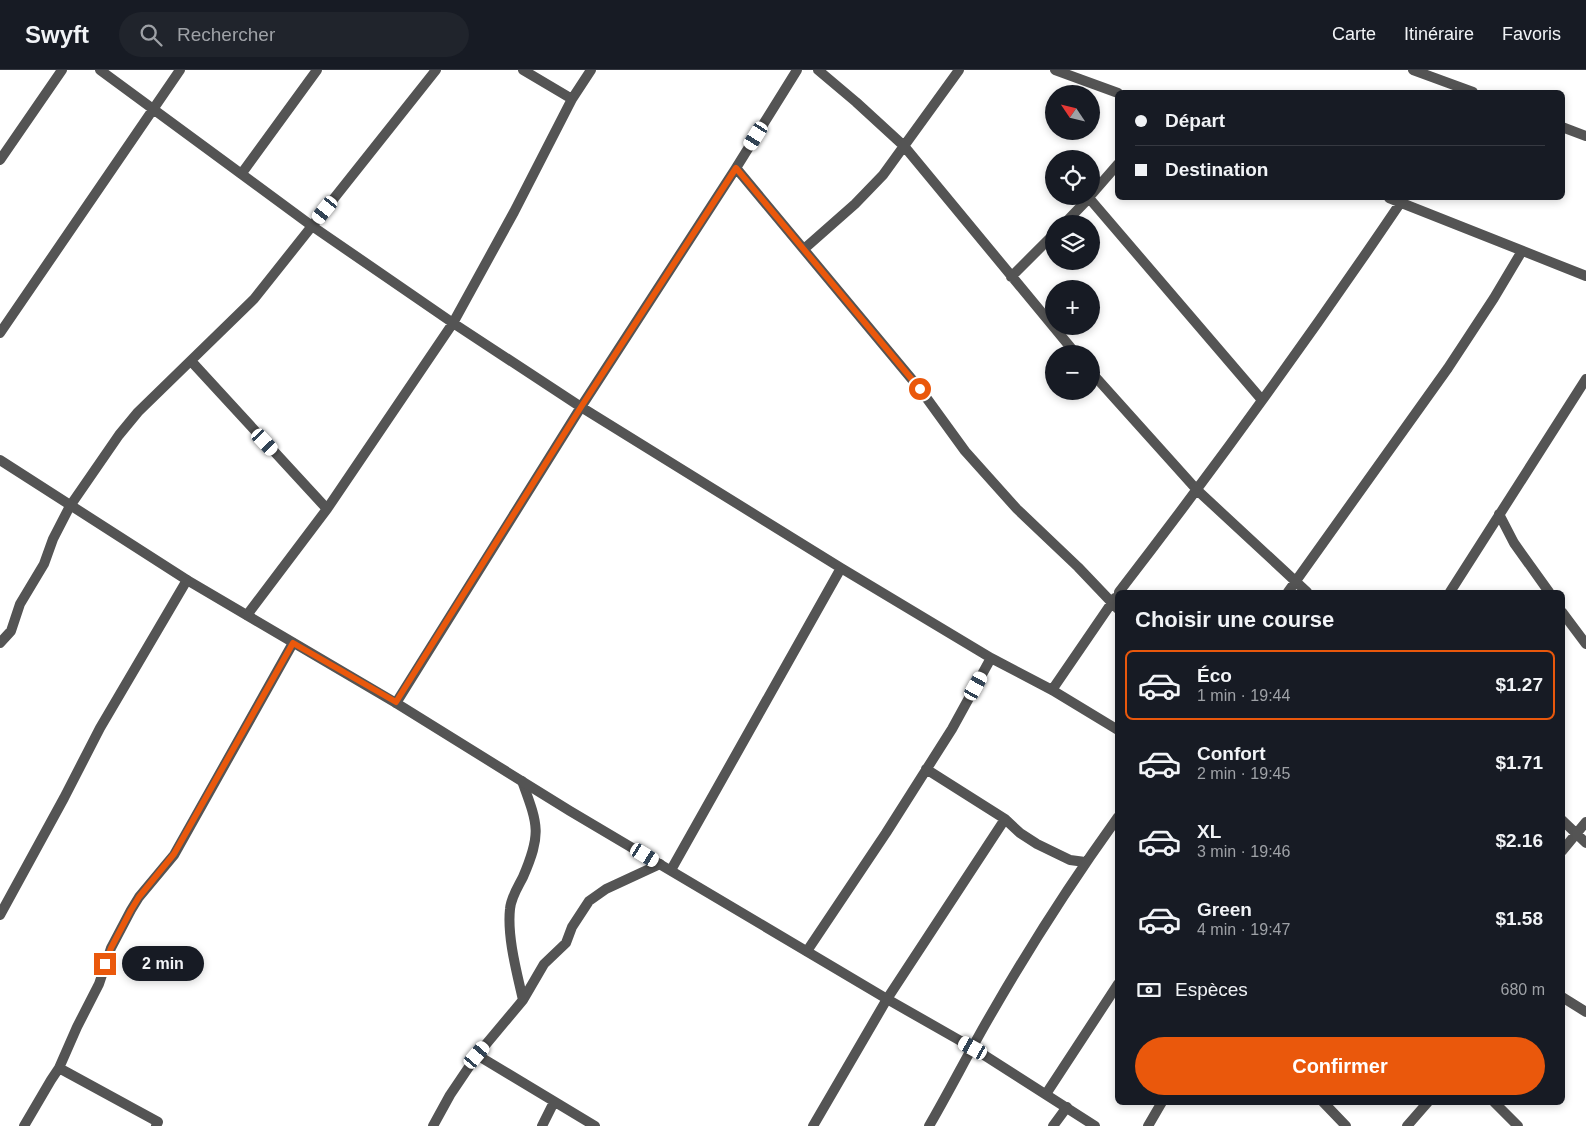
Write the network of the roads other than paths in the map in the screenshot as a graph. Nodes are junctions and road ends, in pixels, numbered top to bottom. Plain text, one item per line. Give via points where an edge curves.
1 (62, 70) edge
2 (100, 70) edge
3 (180, 70) edge
4 (317, 70) edge
5 (436, 70) edge
6 (524, 70) edge
7 (591, 70) edge
8 (797, 70) edge
9 (818, 70) edge
10 (959, 70) edge
11 (1055, 70) edge
12 (1413, 70) edge
13 (1468, 90) edge
14 (1115, 92) edge
15 (572, 99) junction
16 (153, 108) junction
17 (1565, 128) edge
18 (1586, 136) edge
19 (904, 146) junction
20 (0, 160) edge
21 (736, 168) junction
22 (1115, 168) edge
23 (242, 173) junction
24 (1100, 185) edge
25 (1395, 200) edge
26 (1401, 202) junction
27 (1082, 205) edge
28 (1097, 205) edge
29 (1073, 215) edge
30 (312, 226) junction
31 (1045, 243) edge
32 (804, 249) junction
33 (1522, 251) junction
34 (1586, 276) edge
35 (1011, 277) junction
36 (452, 323) junction
37 (0, 334) edge
38 (1068, 345) edge
39 (191, 361) junction
40 (1586, 379) edge
41 (1100, 382) edge
42 (1262, 400) junction
43 (581, 407) junction
44 (0, 460) edge
45 (1197, 490) junction
46 (70, 506) junction
47 (327, 510) junction
48 (1499, 514) junction
49 (841, 568) junction
50 (186, 580) junction
51 (1296, 583) junction
52 (1123, 590) edge
53 (1290, 590) edge
54 (1305, 590) edge
55 (1451, 590) edge
56 (1547, 590) edge
57 (1115, 599) edge
58 (1115, 601) edge
59 (247, 616) junction
60 (1565, 616) edge
61 (0, 643) edge
62 (293, 643) junction
63 (1586, 644) edge
64 (991, 658) junction
65 (1052, 690) junction
66 (396, 702) junction
67 (1115, 728) edge
68 (926, 769) junction
69 (522, 781) junction
70 (1004, 819) junction
71 (1115, 821) edge
72 (1586, 822) edge
73 (1565, 823) edge
74 (1576, 834) junction
75 (1586, 843) edge
76 (1565, 847) edge
77 (1085, 862) junction
78 (660, 864) junction
79 (670, 870) junction
80 (0, 915) edge
81 (807, 951) junction
82 (1115, 989) edge
83 (887, 999) junction
84 (1565, 999) edge
85 (523, 1000) junction
86 (1586, 1012) edge
87 (973, 1048) junction
88 (477, 1055) junction
89 (59, 1068) junction
90 (1046, 1094) junction
91 (554, 1102) junction
92 (1160, 1105) edge
93 (1326, 1105) edge
94 (1425, 1105) edge
95 (1497, 1105) edge
96 (1067, 1107) junction
97 (160, 1125) edge
98 (24, 1126) edge
99 (433, 1126) edge
100 (542, 1126) edge
101 (595, 1126) edge
102 (813, 1126) edge
103 (929, 1126) edge
104 (1053, 1126) edge
105 (1095, 1126) edge
106 (1148, 1126) edge
107 (1346, 1126) edge
108 (1406, 1126) edge
109 (1518, 1126) edge

1 - 20 street
2 - 16 street
3 - 16 street
4 - 23 street
5 - 30 street
6 - 15 street
7 - 15 street
8 - 21 street
9 - 19 street
10 - 19 street
11 - 14 street
12 - 13 street
15 - 36 street
16 - 23 street
16 - 37 street
17 - 18 street
19 - 32 street via 883,175
19 - 35 street
21 - 32 street
21 - 43 street
22 - 24 street
23 - 30 street
25 - 26 street
26 - 33 street
26 - 42 street
27 - 29 street
28 - 42 street
30 - 36 street
30 - 39 street via 254,299
31 - 35 street
32 - 57 street via 920,389 965,451 1017,509
33 - 34 street
33 - 51 street via 1448,368
35 - 38 street
36 - 43 street
36 - 47 street
39 - 46 street via 138,412
39 - 47 street
40 - 48 street
41 - 45 street
42 - 45 street
43 - 49 street
43 - 66 street
44 - 46 street
45 - 51 street
45 - 52 street
46 - 50 street
46 - 61 street via 44,564 20,604 11,631
47 - 59 street
48 - 55 street
48 - 56 street via 1514,543
49 - 64 street
49 - 79 street
50 - 59 street
50 - 80 street via 100,728
51 - 53 street
51 - 54 street
58 - 65 street
59 - 62 street
60 - 63 street
62 - 66 street
62 - 89 street via 174,854 127,916
64 - 65 street
64 - 68 street
65 - 67 street
66 - 69 street
68 - 70 street
68 - 81 street
69 - 78 street
69 - 85 street via 537,830 533,853 514,894 510,911 512,952
70 - 77 street via 1037,844 1070,860
70 - 83 street
71 - 77 street
72 - 74 street
73 - 74 street
74 - 75 street
74 - 76 street
77 - 87 street
78 - 79 street
78 - 85 street via 606,889 590,902 572,927 566,944 544,964
79 - 81 street
81 - 83 street
82 - 90 street
83 - 87 street
83 - 102 street
84 - 86 street
85 - 88 street
87 - 90 street
87 - 103 street
88 - 91 street
88 - 99 street
89 - 97 street
89 - 98 street
90 - 96 street
91 - 100 street
91 - 101 street
92 - 106 street
93 - 107 street
94 - 108 street
95 - 109 street
96 - 104 street
96 - 105 street

